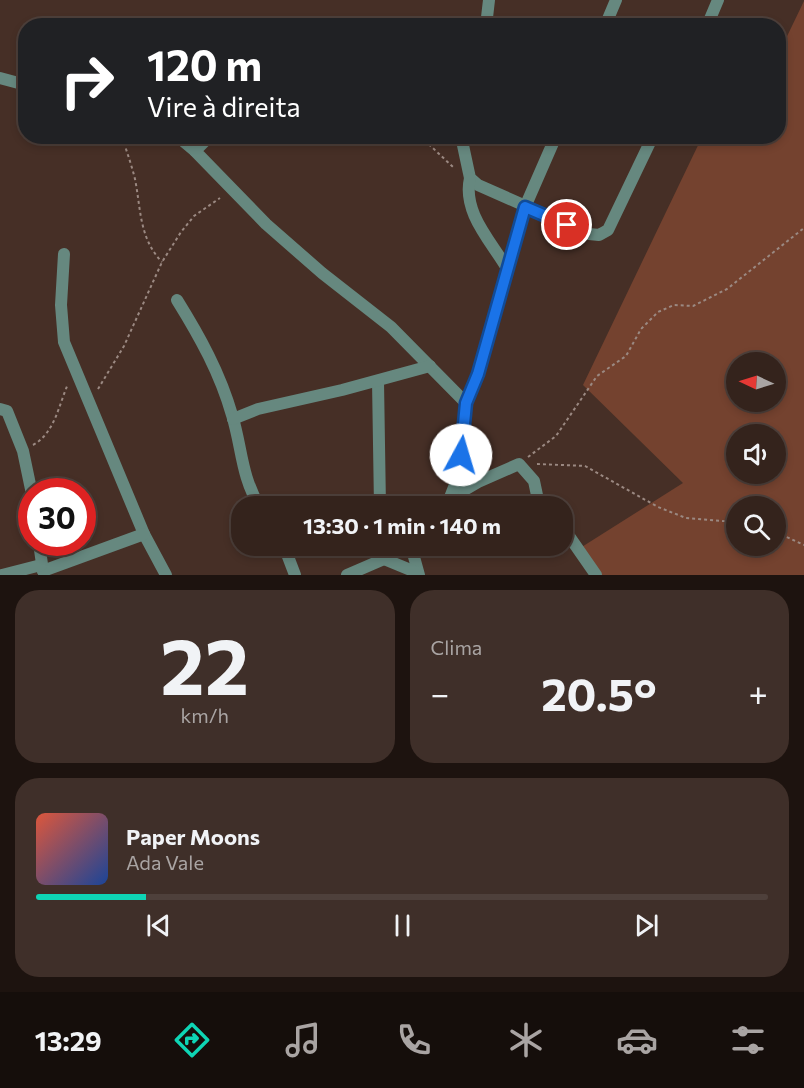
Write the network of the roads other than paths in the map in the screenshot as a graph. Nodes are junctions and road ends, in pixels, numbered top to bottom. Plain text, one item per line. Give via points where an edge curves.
1 (489, 0) edge
2 (616, 0) edge
3 (718, 0) edge
4 (487, 18) edge
5 (609, 18) edge
6 (710, 18) edge
7 (0, 78) edge
8 (18, 83) edge
9 (186, 144) edge
10 (202, 144) edge
11 (463, 144) edge
12 (553, 144) edge
13 (649, 144) edge
14 (195, 152) junction
15 (470, 178) junction
16 (525, 207) junction
17 (64, 254) dead end
18 (508, 270) junction
19 (177, 300) dead end
20 (430, 366) junction
21 (378, 381) junction
22 (466, 403) junction
23 (0, 409) edge
24 (233, 418) junction
25 (29, 478) edge
26 (255, 496) edge
27 (380, 496) edge
28 (448, 496) edge
29 (456, 496) edge
30 (537, 496) edge
31 (144, 534) junction
32 (573, 542) edge
33 (288, 556) edge
34 (382, 556) edge
35 (397, 556) edge
36 (414, 556) edge
37 (43, 570) edge
38 (418, 574) edge
39 (2, 575) edge
40 (166, 575) edge
41 (295, 575) edge
42 (347, 575) edge
43 (596, 575) edge

1 - 4 street
2 - 5 street
3 - 6 street
7 - 8 street
9 - 14 street
10 - 14 street
11 - 15 street
12 - 16 street
13 - 16 street via 608,230 599,235
14 - 20 street via 266,224 391,327
15 - 16 street
15 - 18 street via 467,190 477,223
16 - 18 street
17 - 31 street via 64,342
18 - 22 street
19 - 24 street via 220,377
20 - 21 street
20 - 22 street
21 - 24 street
21 - 27 street
22 - 28 street via 458,477
23 - 25 street via 7,411
24 - 26 street via 240,460
29 - 30 street via 519,464 534,481
31 - 37 street
31 - 40 street
32 - 43 street
33 - 41 street
34 - 42 street
35 - 38 street
36 - 38 street
37 - 39 street

